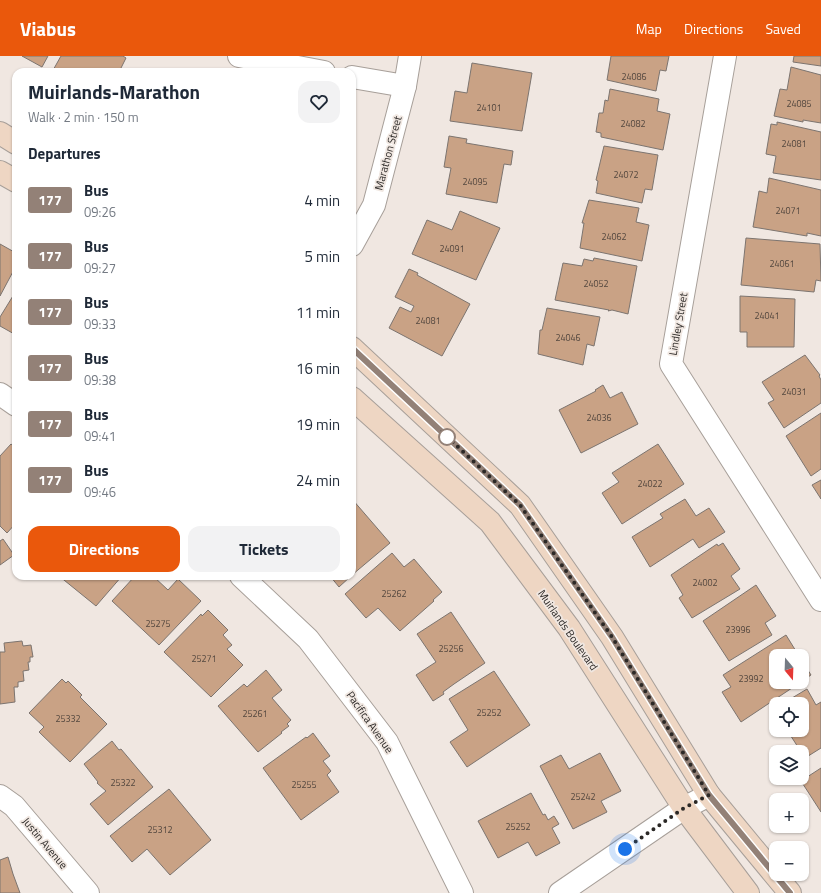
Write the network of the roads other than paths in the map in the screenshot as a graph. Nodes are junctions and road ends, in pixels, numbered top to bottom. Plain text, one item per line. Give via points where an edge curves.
1 (239, 56) edge
2 (410, 56) edge
3 (725, 56) edge
4 (303, 68) edge
5 (356, 78) edge
6 (405, 86) junction
7 (0, 133) edge
8 (12, 140) edge
9 (0, 172) edge
10 (12, 179) edge
11 (356, 238) edge
12 (356, 352) edge
13 (0, 394) edge
14 (12, 402) edge
15 (356, 402) edge
16 (245, 580) edge
17 (821, 600) edge
18 (709, 795) junction
19 (0, 796) edge
20 (684, 808) junction
21 (88, 893) edge
22 (462, 893) edge
23 (560, 893) edge
24 (748, 893) edge
25 (790, 893) edge

1 - 4 street
2 - 6 street, Marathon Street
3 - 17 street, Lindley Street via 671,364
5 - 6 street
6 - 11 street, Marathon Street via 374,205
7 - 8 main road
9 - 10 main road
12 - 18 main road via 520,505 612,637
13 - 14 street
15 - 20 main road, Muirlands Boulevard via 490,522 569,628
16 - 22 street, Pacifica Avenue via 308,639 387,742
18 - 20 street
18 - 25 main road
19 - 21 street, Justin Avenue via 14,806
20 - 23 street
20 - 24 main road, Muirlands Boulevard

